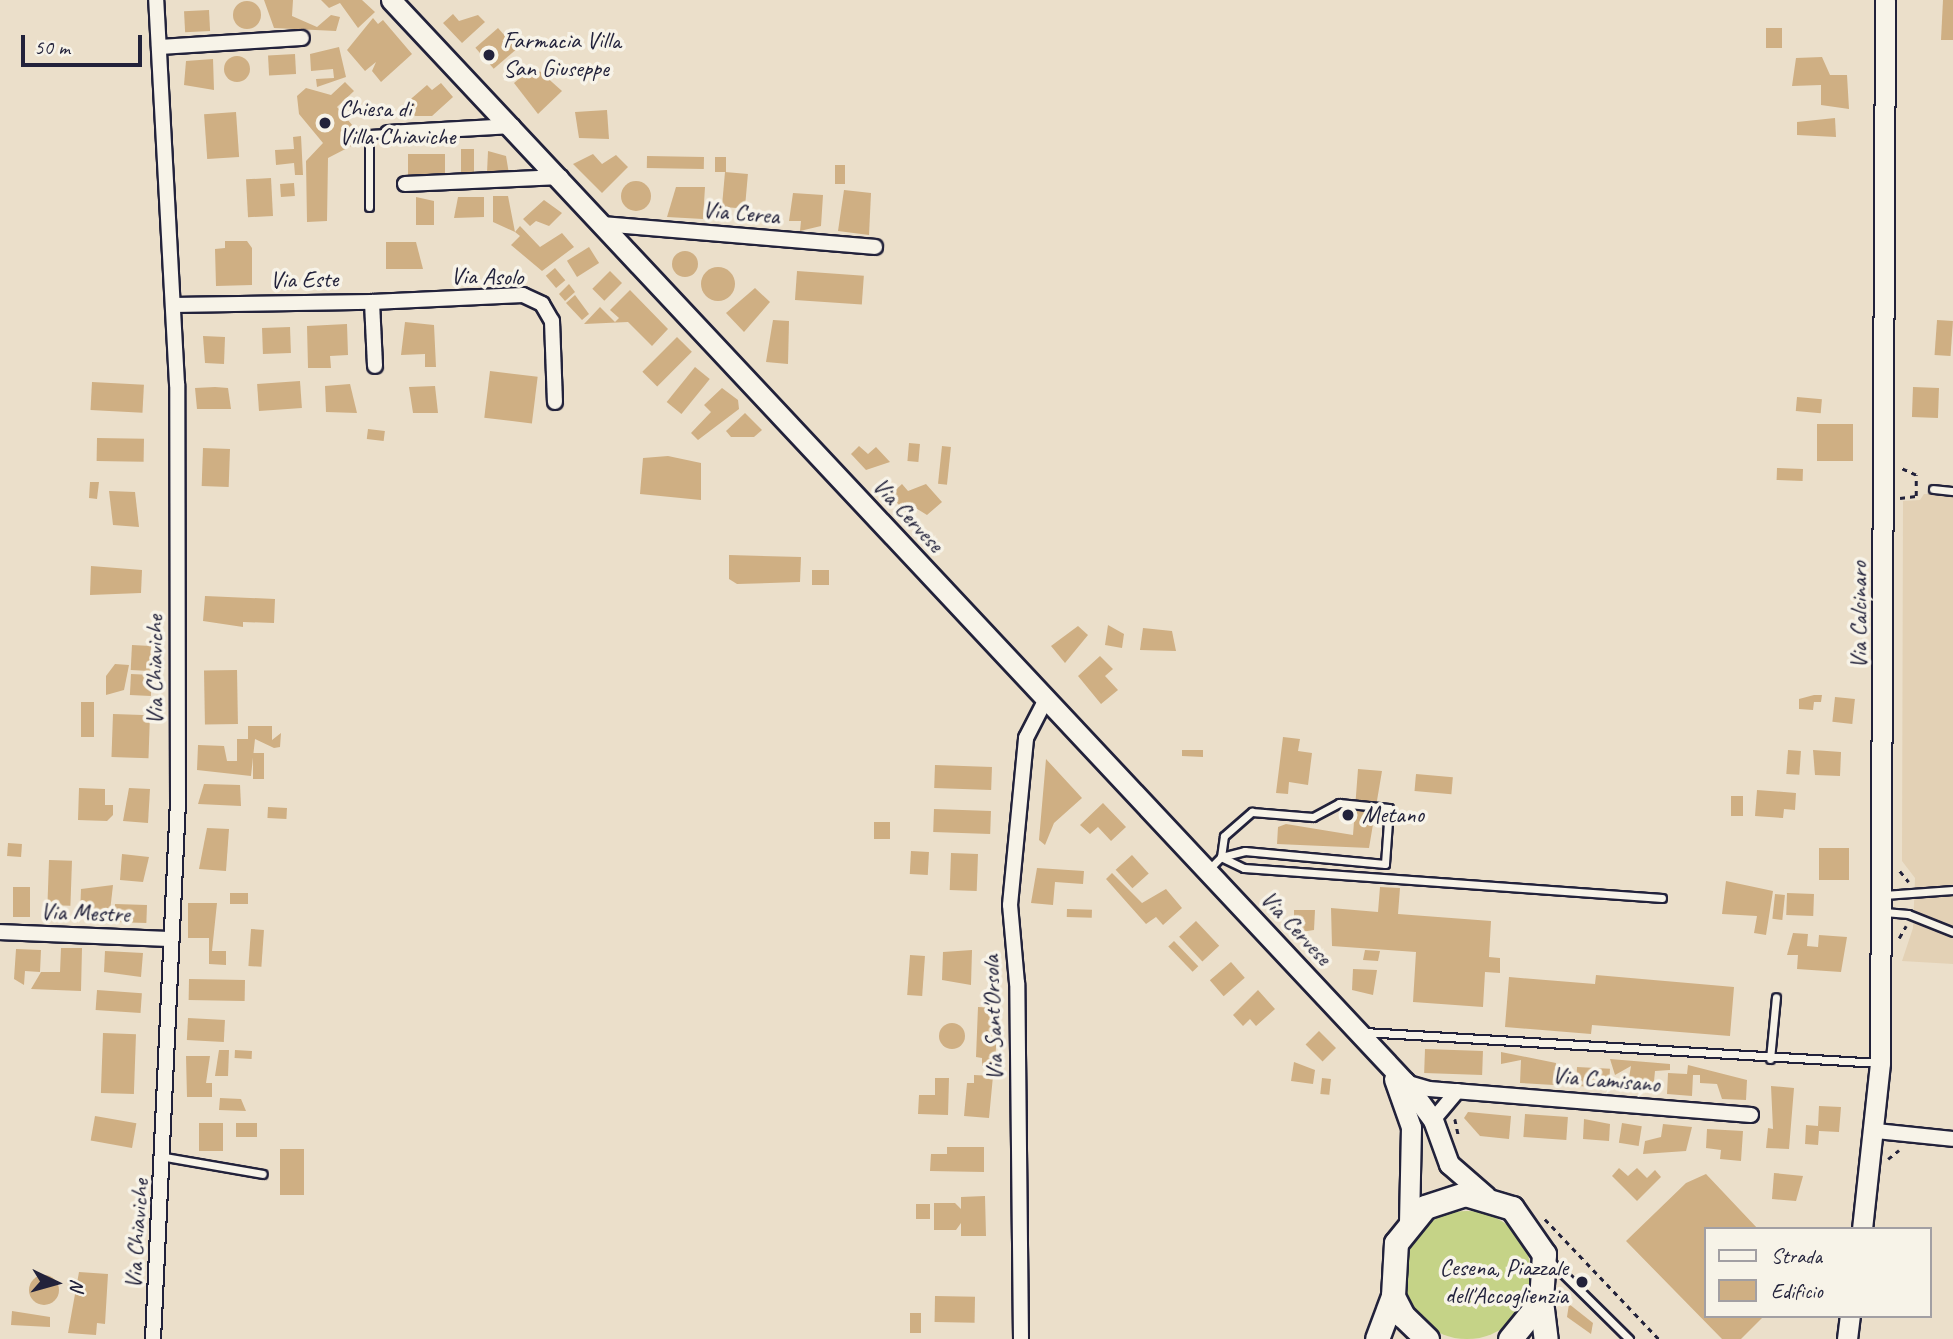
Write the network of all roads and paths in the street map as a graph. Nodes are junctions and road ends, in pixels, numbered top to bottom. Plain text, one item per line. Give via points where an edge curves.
1 (156, 0) edge
2 (391, 0) edge
3 (1885, 0) edge
4 (302, 38) dead end
5 (159, 47) junction
6 (513, 126) junction
7 (388, 133) joint
8 (561, 177) junction
9 (405, 184) dead end
10 (369, 207) dead end
11 (603, 225) junction
12 (876, 247) dead end
13 (372, 302) junction
14 (173, 305) junction
15 (375, 366) dead end
16 (555, 402) dead end
17 (1933, 489) dead end
18 (1953, 491) edge
19 (1045, 701) junction
20 (1221, 857) junction
21 (1206, 871) junction
22 (1953, 890) edge
23 (1662, 898) dead end
24 (1882, 904) junction
25 (0, 932) edge
26 (1953, 932) edge
27 (168, 939) junction
28 (1776, 997) dead end
29 (1357, 1031) junction
30 (1770, 1059) junction
31 (1880, 1063) junction
32 (1387, 1065) junction
33 (1405, 1082) junction
34 (1457, 1091) junction
35 (1751, 1115) dead end
36 (1433, 1120) junction
37 (1876, 1131) junction
38 (1953, 1139) edge
39 (165, 1157) junction
40 (263, 1174) dead end
41 (1486, 1196) junction
42 (1409, 1221) junction
43 (1862, 1227) edge
44 (1544, 1254) junction
45 (1393, 1296) junction
46 (1541, 1301) junction
47 (153, 1339) edge
48 (1021, 1339) edge
49 (1377, 1339) edge
50 (1427, 1339) edge
51 (1510, 1339) edge
52 (1546, 1339) edge
53 (1629, 1339) edge

1 - 5 street, Via Chiaviche
2 - 6 main road, Via Cervese
3 - 24 main road, Via Calcinaro
4 - 5 street
5 - 14 street, Via Chiaviche
6 - 7 street
6 - 8 main road, Via Cervese
7 - 10 lane via 369,134
8 - 9 street
8 - 11 main road, Via Cervese
11 - 12 street, Via Cerea
11 - 19 main road, Via Cervese
13 - 14 street, Via Este
13 - 15 street, Via Este
13 - 16 street, Via Asolo via 523,295 542,304 552,321
14 - 27 street, Via Chiaviche via 177,801
17 - 18 lane
19 - 21 main road, Via Cervese
19 - 48 street, Via Sant'Orsola via 1026,738 1010,905 1017,983
20 - 20 lane via 1245,851 1384,864 1389,808 1339,803 1313,817 1252,813 1224,836
20 - 21 lane
20 - 23 lane via 1244,868
21 - 29 main road, Via Cervese
22 - 24 lane
24 - 26 lane
24 - 31 main road, Via Calcinaro
25 - 27 street, Via Mestre
27 - 39 street, Via Chiaviche
28 - 30 lane
29 - 30 lane
29 - 32 main road, Via Cervese
30 - 31 lane
31 - 37 main road, Via Calcinaro
32 - 33 main road, Via Cervese
32 - 42 main road, Via Cervese via 1411,1127
33 - 34 street, Via Camisano
33 - 36 main road, Via Cervese
34 - 35 street, Via Camisano
34 - 36 street
36 - 41 main road, Via Cervese via 1449,1164
37 - 38 street
37 - 43 main road, Via Calcinaro
39 - 40 lane
39 - 47 street, Via Chiaviche
41 - 42 main road via 1444,1198
41 - 44 main road via 1526,1220
42 - 45 main road via 1390,1269
44 - 46 main road
44 - 53 lane
45 - 49 main road
45 - 50 main road via 1403,1316
46 - 51 main road
46 - 52 main road

